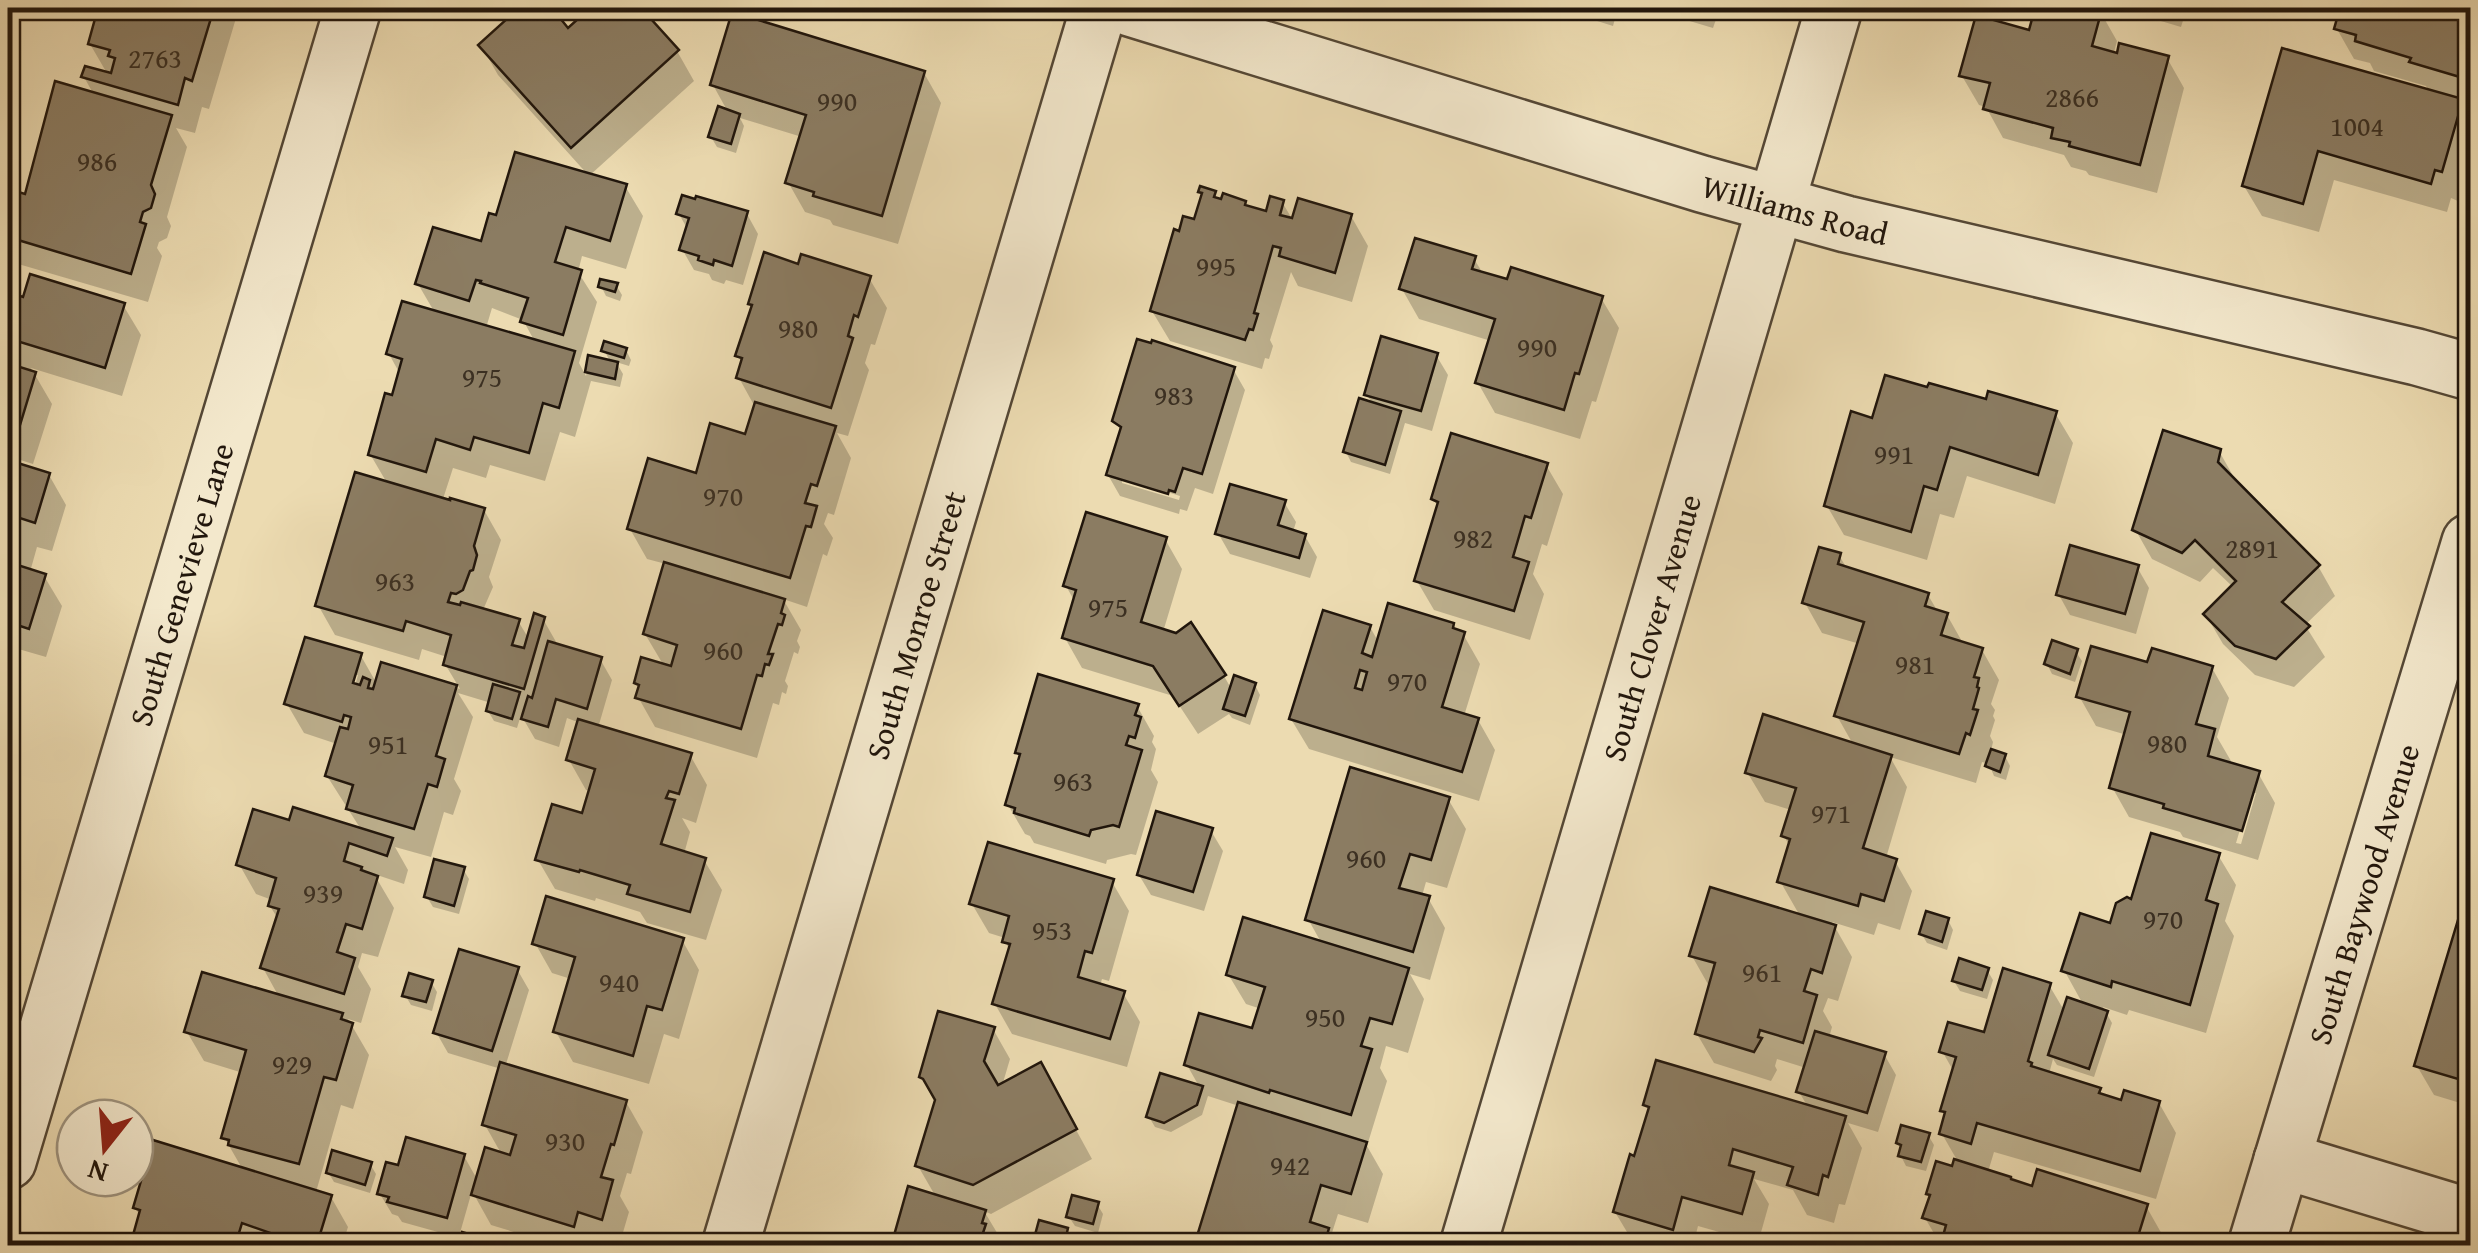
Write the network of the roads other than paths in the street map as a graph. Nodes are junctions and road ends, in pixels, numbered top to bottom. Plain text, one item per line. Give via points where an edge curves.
1 (353, 8) edge
2 (1100, 8) edge
3 (1130, 8) edge
4 (1834, 8) edge
5 (1776, 204) junction
6 (2470, 372) edge
7 (2470, 542) edge
8 (8, 1160) edge
9 (2282, 1160) junction
10 (2470, 1218) edge
11 (730, 1246) edge
12 (1468, 1246) edge
13 (2256, 1246) edge

1 - 8 street, South Genevieve Lane
2 - 11 street, South Monroe Street
3 - 5 street, Williams Road
4 - 5 street, South Clover Avenue
5 - 6 street, Williams Road
5 - 12 street, South Clover Avenue
7 - 9 street, South Baywood Avenue
9 - 10 street
9 - 13 street, South Baywood Avenue

